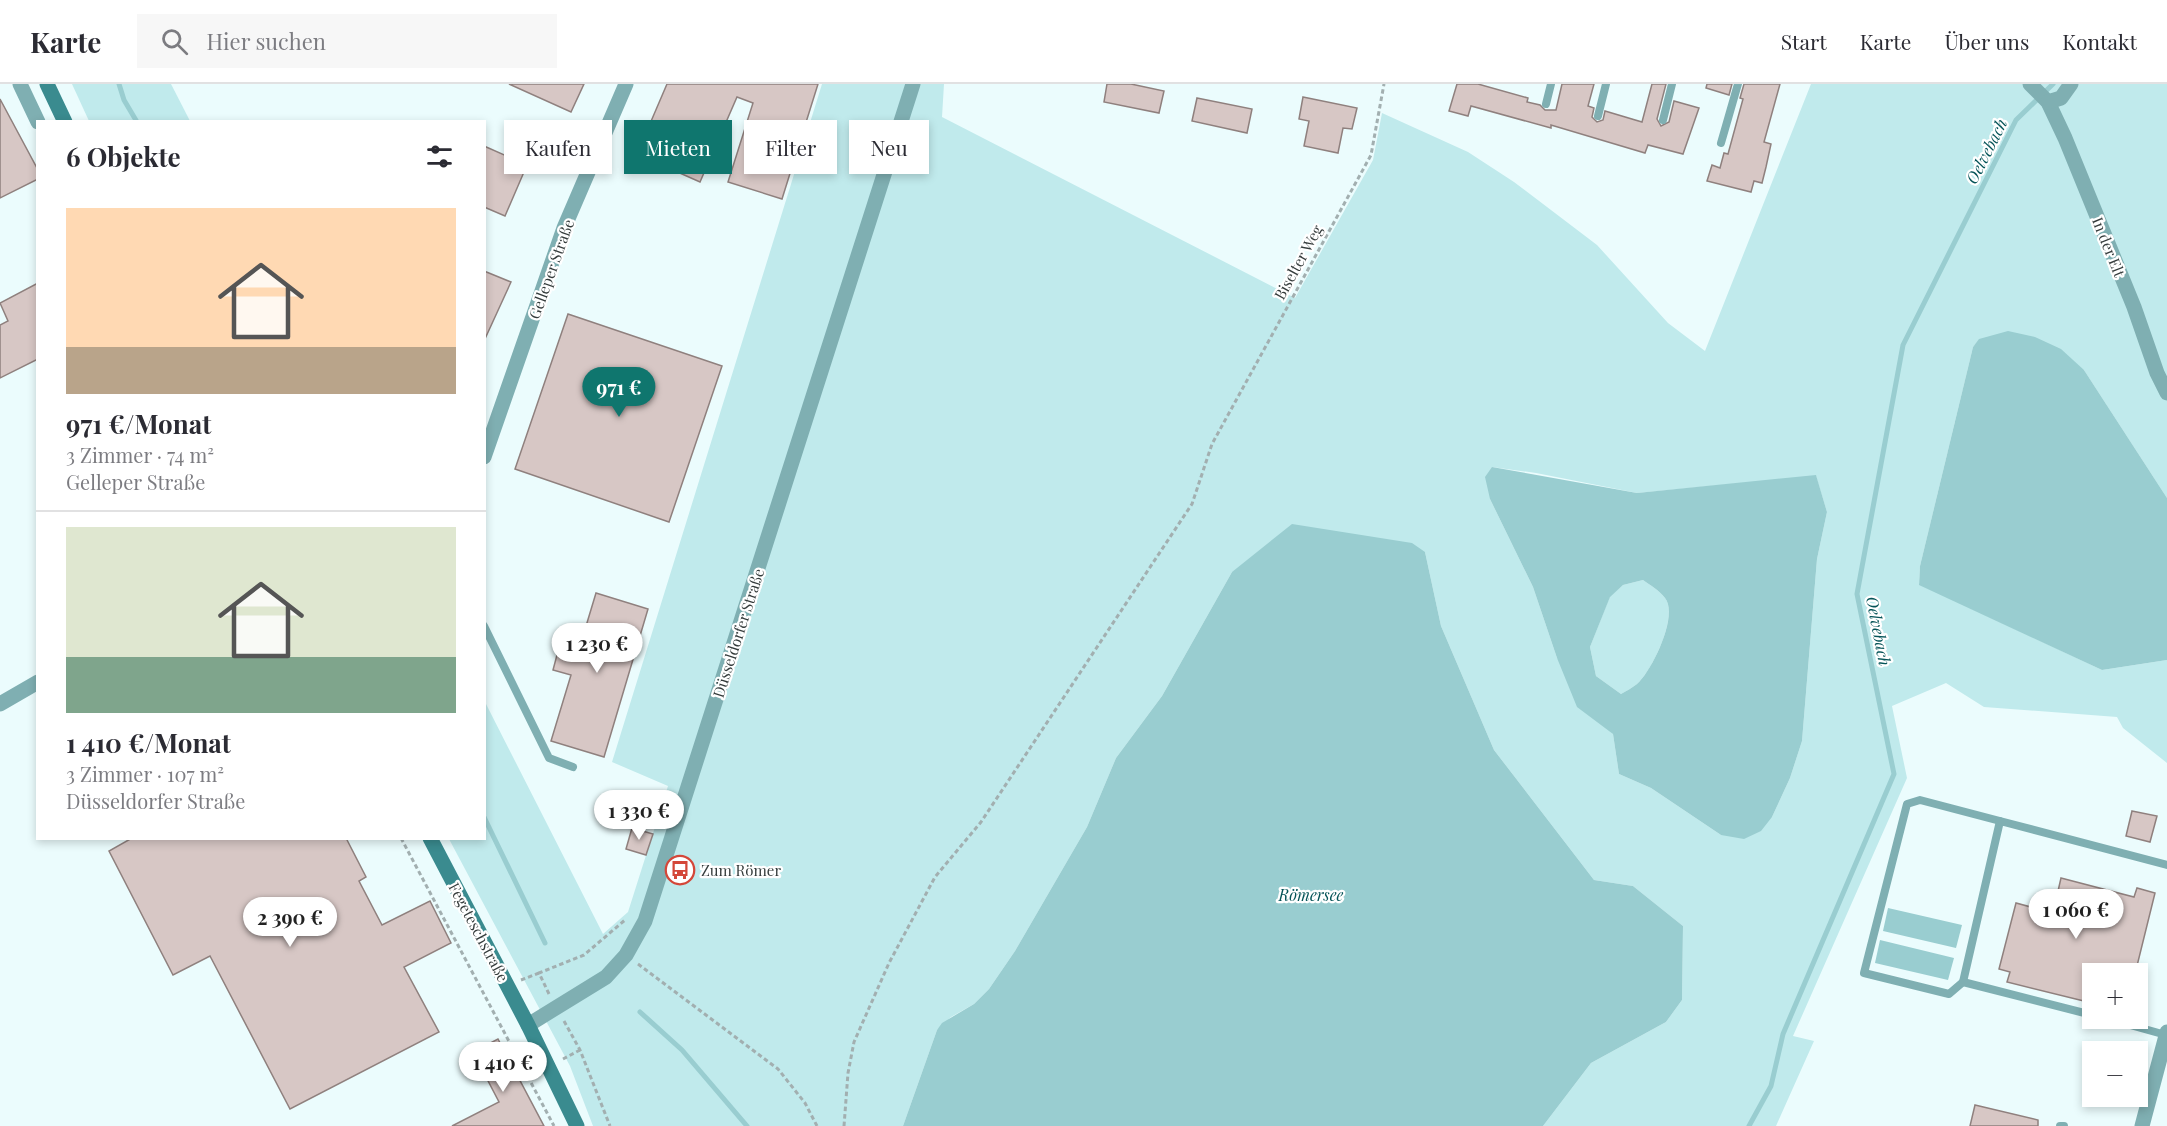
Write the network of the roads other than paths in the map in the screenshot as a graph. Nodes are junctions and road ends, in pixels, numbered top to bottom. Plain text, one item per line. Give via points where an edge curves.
1 (20, 84) edge
2 (47, 84) edge
3 (626, 84) edge
4 (913, 84) edge
5 (1551, 84) edge
6 (1606, 84) edge
7 (1672, 84) edge
8 (1738, 84) edge
9 (2071, 84) edge
10 (2032, 86) edge
11 (2048, 102) junction
12 (1546, 104) dead end
13 (1598, 116) dead end
14 (37, 120) edge
15 (64, 120) edge
16 (1663, 120) dead end
17 (1721, 143) dead end
18 (2167, 393) edge
19 (486, 451) edge
20 (486, 630) edge
21 (36, 683) edge
22 (0, 704) edge
23 (573, 767) dead end
24 (2000, 821) junction
25 (431, 840) edge
26 (2167, 865) edge
27 (1963, 982) junction
28 (2082, 1012) edge
29 (528, 1025) junction
30 (2148, 1028) edge
31 (2167, 1033) edge
32 (577, 1126) edge
33 (2142, 1126) edge

1 - 14 street
2 - 15 main road
3 - 19 street, Gelleper Straße via 564,228
4 - 29 street, Düsseldorfer Straße via 645,921 626,955 606,976
5 - 12 lane
6 - 13 lane
7 - 16 lane
8 - 17 lane
9 - 11 street via 2061,98
10 - 11 street
11 - 18 street, In der Elt
20 - 23 lane via 549,758
21 - 22 street
24 - 26 lane
24 - 27 lane
24 - 27 lane via 1920,800 1907,804 1864,974 1948,994
25 - 29 main road, Fegeteschstraße
27 - 28 lane
29 - 32 main road
30 - 31 lane
31 - 33 street

